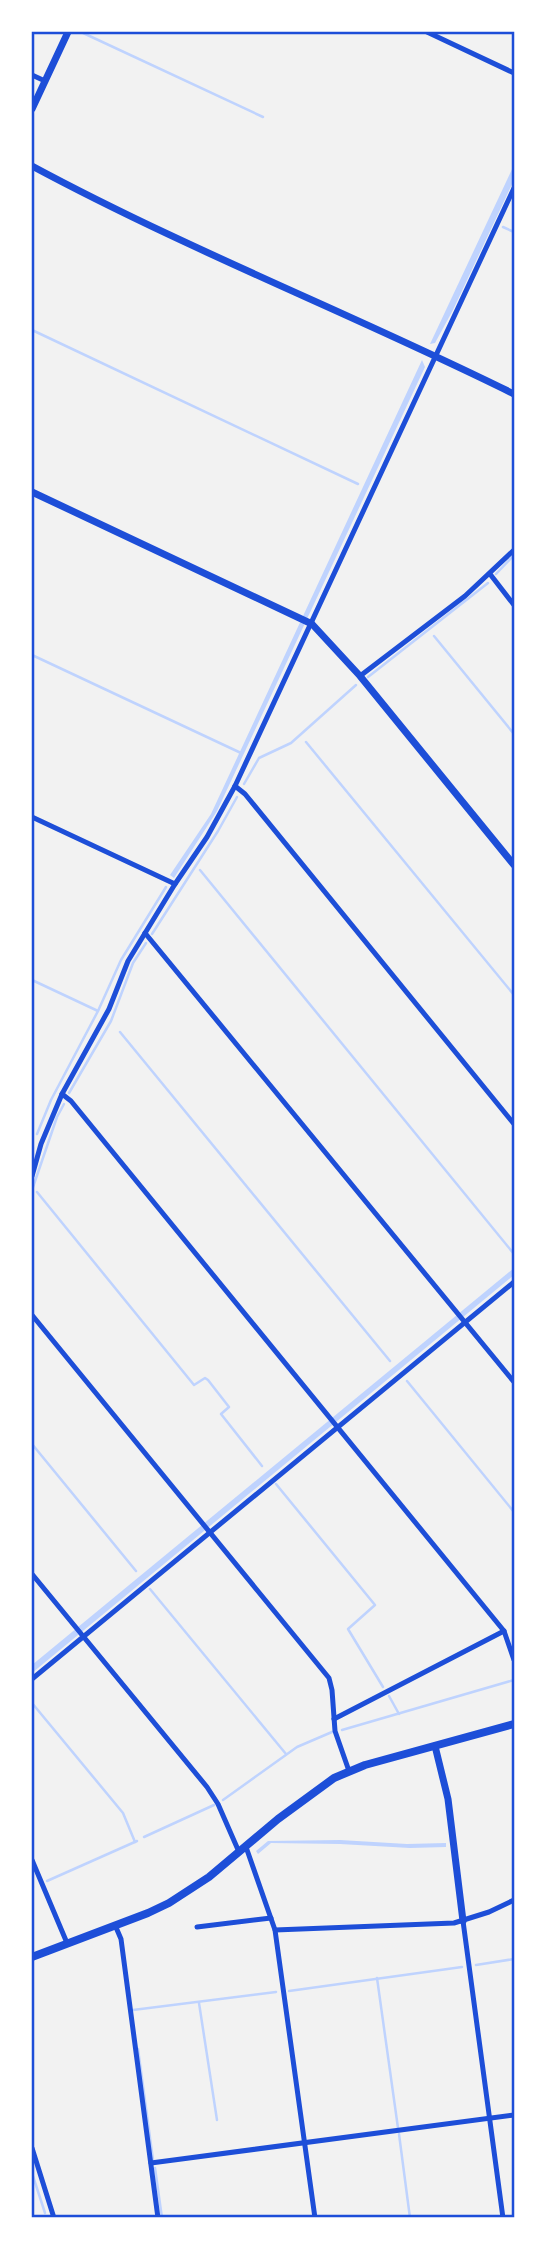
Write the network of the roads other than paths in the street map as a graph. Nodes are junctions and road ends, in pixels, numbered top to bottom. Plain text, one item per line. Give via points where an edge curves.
1 (68, 32) edge
2 (427, 32) edge
3 (514, 73) edge
4 (32, 75) edge
5 (44, 81) junction
6 (32, 109) edge
7 (32, 166) edge
8 (514, 188) edge
9 (435, 356) junction
10 (514, 394) edge
11 (32, 492) edge
12 (514, 550) edge
13 (490, 574) junction
14 (514, 604) edge
15 (312, 624) junction
16 (360, 676) junction
17 (234, 786) junction
18 (32, 817) edge
19 (514, 864) edge
20 (175, 884) junction
21 (145, 933) junction
22 (62, 1094) junction
23 (514, 1124) edge
24 (32, 1140) edge
25 (41, 1144) junction
26 (32, 1176) edge
27 (514, 1282) edge
28 (32, 1315) edge
29 (465, 1321) junction
30 (514, 1382) edge
31 (337, 1429) junction
32 (209, 1531) junction
33 (32, 1574) edge
34 (504, 1631) junction
35 (82, 1636) junction
36 (514, 1660) edge
37 (32, 1679) edge
38 (334, 1718) junction
39 (514, 1724) edge
40 (435, 1746) junction
41 (349, 1771) junction
42 (242, 1849) junction
43 (32, 1860) edge
44 (514, 1900) edge
45 (271, 1918) junction
46 (463, 1922) junction
47 (115, 1925) junction
48 (197, 1927) dead end
49 (275, 1930) junction
50 (67, 1944) junction
51 (32, 1957) edge
52 (514, 2115) edge
53 (489, 2118) junction
54 (304, 2143) junction
55 (32, 2148) edge
56 (150, 2163) junction
57 (54, 2217) edge
58 (158, 2217) edge
59 (314, 2217) edge
60 (503, 2217) edge

1 - 5 street
2 - 3 street
4 - 5 street
5 - 6 street
7 - 9 street
8 - 9 street
9 - 10 street
9 - 15 street
11 - 15 street
12 - 13 street
13 - 14 street
13 - 16 street
15 - 16 street
15 - 17 street
16 - 19 street
17 - 20 street
17 - 23 street
18 - 20 street
20 - 21 street
21 - 22 street
21 - 29 street
22 - 25 street
22 - 31 street
24 - 25 street
25 - 26 street
27 - 29 street
28 - 32 street
29 - 30 street
29 - 31 street
31 - 32 street
31 - 34 street
32 - 35 street
32 - 38 street via 329,1678
33 - 35 street
34 - 36 street
34 - 38 street
35 - 37 street
35 - 42 street via 207,1787
38 - 41 street
39 - 40 main road
40 - 41 main road
40 - 46 street via 448,1799
41 - 42 main road
42 - 45 street
42 - 47 main road via 196,1887
43 - 50 street
44 - 46 street
45 - 48 street
45 - 49 street
46 - 49 street
46 - 53 street
47 - 50 main road
47 - 56 street via 121,1939
49 - 54 street
50 - 51 main road
52 - 53 street
53 - 54 street
53 - 60 street
54 - 56 street
54 - 59 street
55 - 57 street
56 - 58 street

